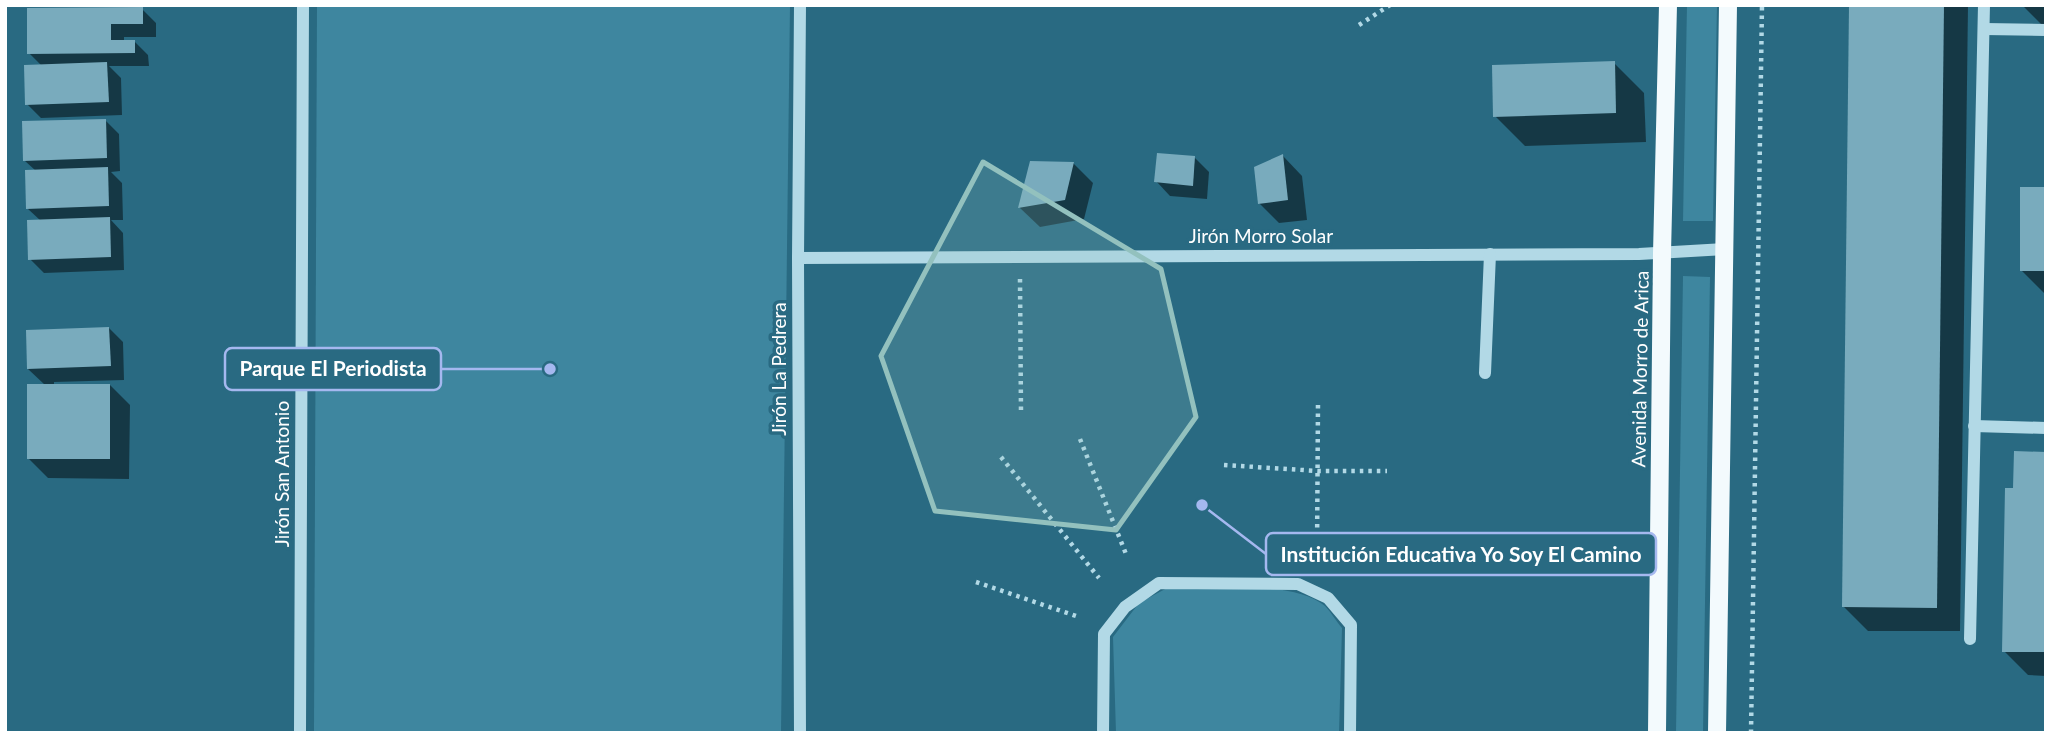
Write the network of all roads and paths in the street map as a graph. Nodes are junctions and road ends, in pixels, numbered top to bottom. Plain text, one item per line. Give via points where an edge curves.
1 (303, 5) edge
2 (800, 5) edge
3 (1390, 5) edge
4 (1668, 5) edge
5 (1728, 5) edge
6 (1762, 5) edge
7 (1984, 5) edge
8 (1359, 25) dead end
9 (1984, 29) junction
10 (2046, 30) edge
11 (1725, 248) junction
12 (1662, 253) junction
13 (1490, 254) junction
14 (1020, 257) junction
15 (798, 258) junction
16 (1485, 373) dead end
17 (1318, 402) dead end
18 (1021, 412) dead end
19 (1974, 426) junction
20 (2046, 428) edge
21 (1080, 439) dead end
22 (1001, 457) dead end
23 (1224, 465) dead end
24 (1318, 471) junction
25 (1387, 471) dead end
26 (1317, 553) dead end
27 (1126, 554) dead end
28 (1099, 578) dead end
29 (976, 582) dead end
30 (1076, 616) dead end
31 (1970, 639) dead end
32 (300, 733) edge
33 (800, 733) edge
34 (1103, 733) edge
35 (1350, 733) edge
36 (1657, 733) edge
37 (1717, 733) edge
38 (1751, 733) edge

1 - 32 street, Jirón San Antonio
2 - 15 street, Jirón La Pedrera
3 - 8 path
4 - 12 main road, Avenida Morro de Arica
5 - 11 main road
6 - 38 path
7 - 9 street
9 - 10 street
9 - 19 street
11 - 12 street, Jirón Morro Solar
11 - 37 main road
12 - 13 street, Jirón Morro Solar
12 - 36 main road, Avenida Morro de Arica
13 - 14 street, Jirón Morro Solar
13 - 16 street
14 - 15 street, Jirón Morro Solar
14 - 18 path
15 - 33 street, Jirón La Pedrera
17 - 24 path
19 - 20 street
19 - 31 street
21 - 27 path
22 - 28 path
23 - 24 path
24 - 25 path
24 - 26 path
29 - 30 path
34 - 35 street via 1104,634 1125,607 1159,583 1187,583 1298,584 1328,598 1352,625

